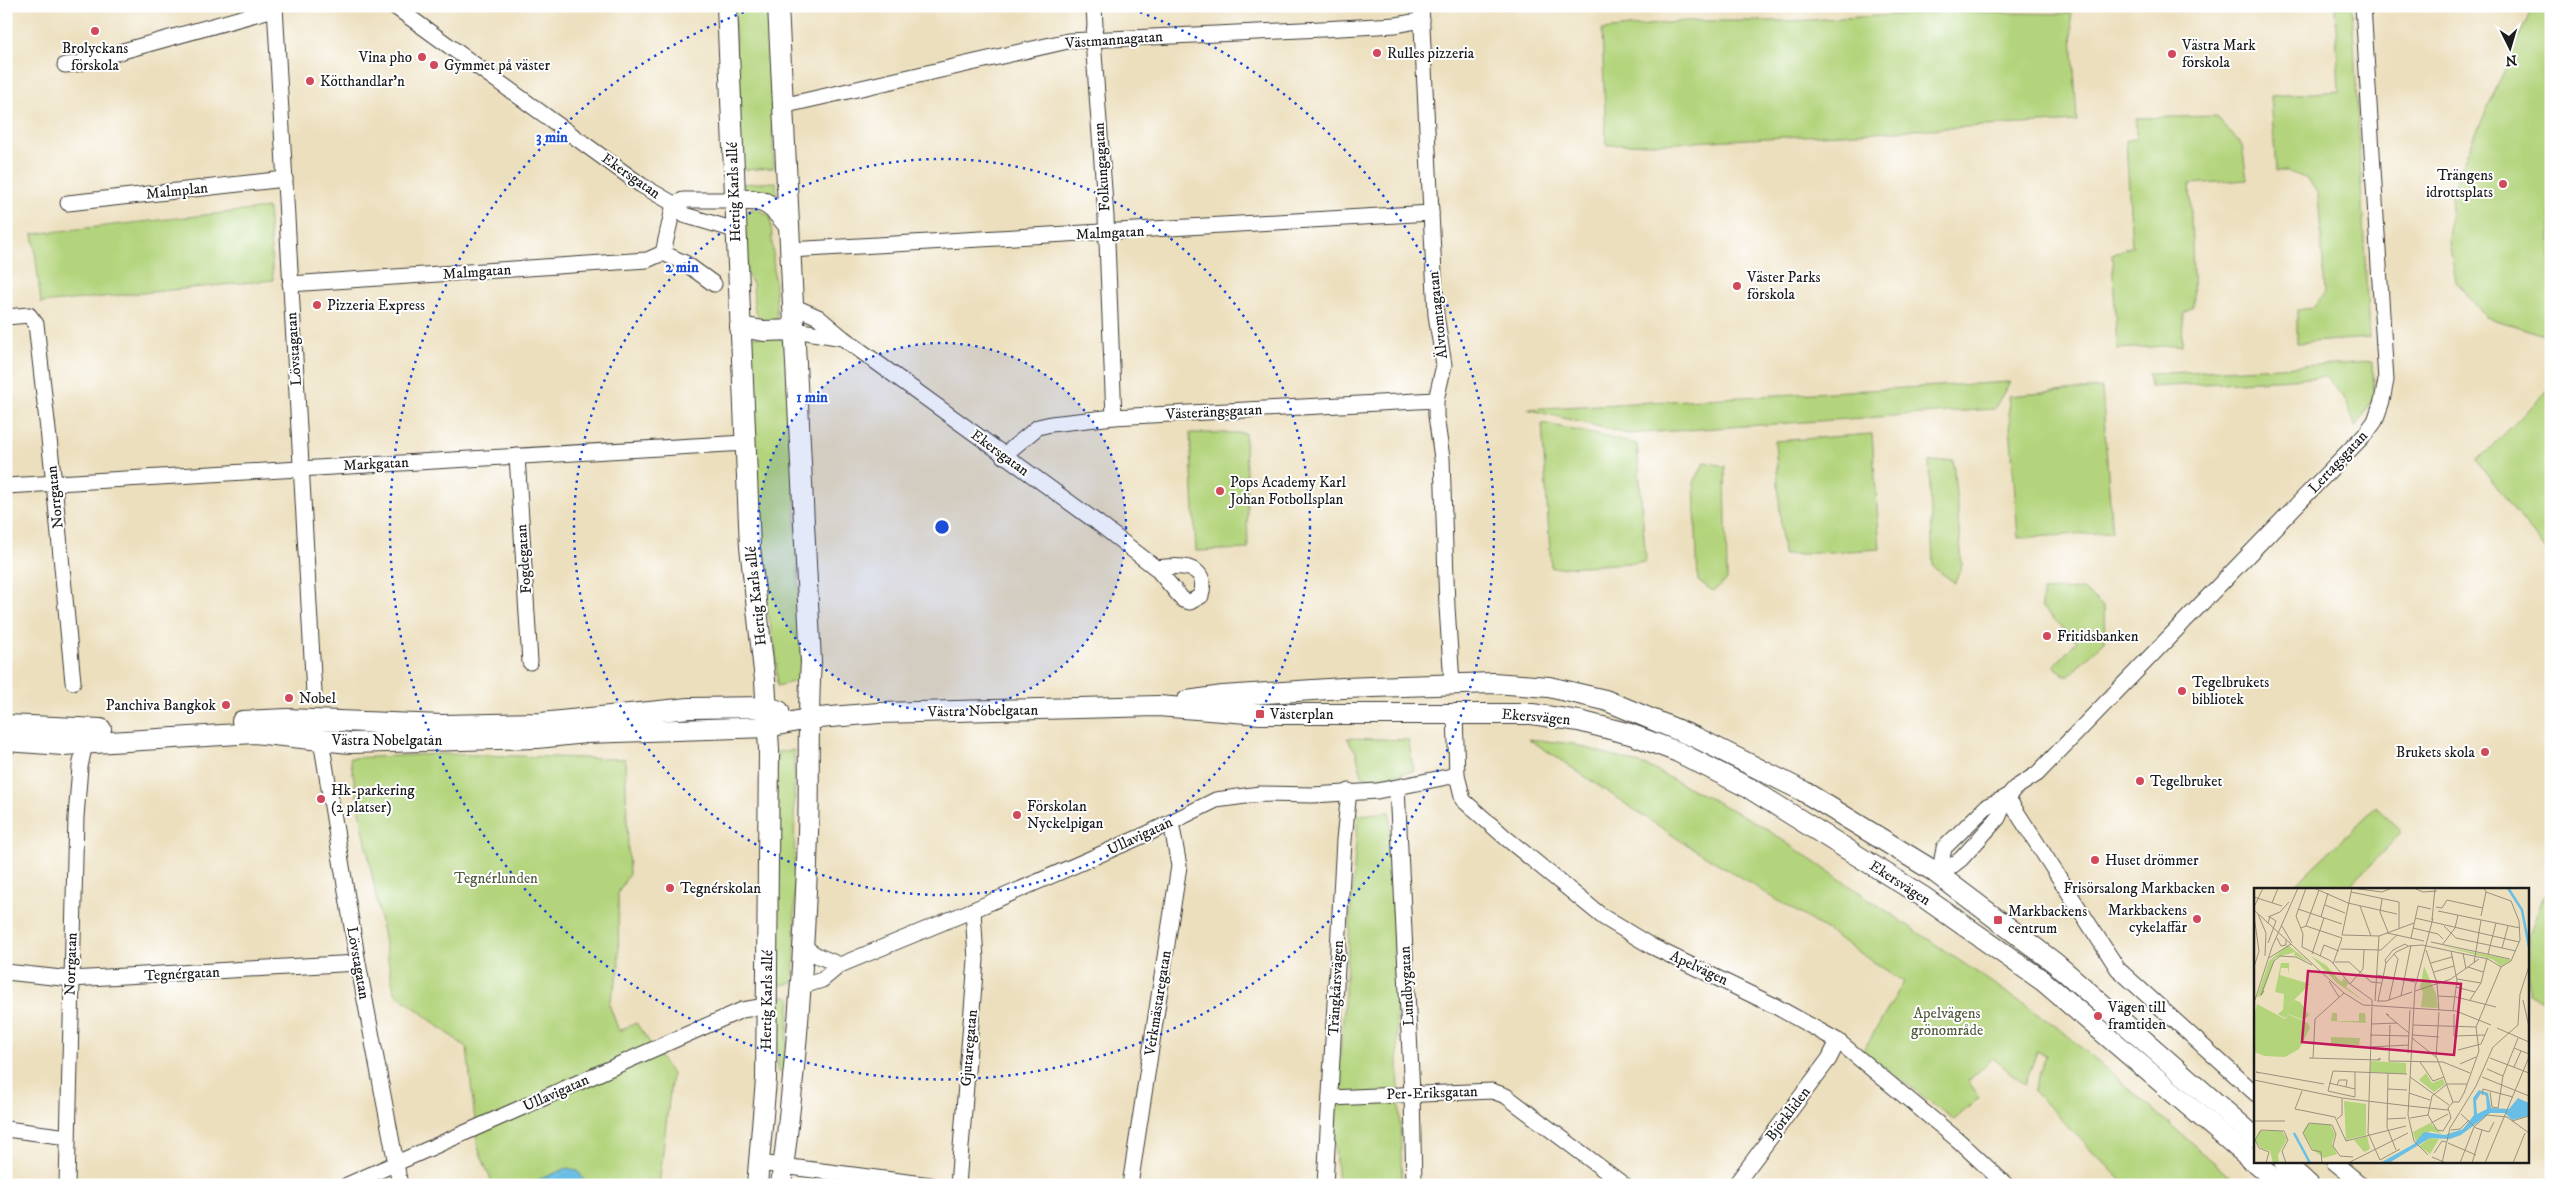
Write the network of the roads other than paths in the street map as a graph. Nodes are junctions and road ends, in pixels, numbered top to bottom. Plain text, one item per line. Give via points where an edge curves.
1 (394, 6) edge
2 (727, 6) edge
3 (778, 6) edge
4 (1094, 6) edge
5 (2363, 6) edge
6 (274, 7) edge
7 (1422, 13) edge
8 (1093, 40) junction
9 (65, 65) dead end
10 (782, 106) junction
11 (285, 179) junction
12 (734, 200) junction
13 (68, 204) dead end
14 (674, 204) junction
15 (1431, 213) junction
16 (788, 225) junction
17 (735, 230) junction
18 (1106, 233) junction
19 (790, 250) junction
20 (663, 253) junction
21 (290, 284) junction
22 (714, 284) dead end
23 (793, 306) junction
24 (6, 317) edge
25 (740, 327) junction
26 (795, 330) junction
27 (843, 338) junction
28 (1436, 400) junction
29 (1114, 418) junction
30 (745, 443) junction
31 (518, 456) junction
32 (1003, 456) junction
33 (302, 469) junction
34 (54, 483) junction
35 (6, 486) edge
36 (1156, 568) dead end
37 (530, 662) dead end
38 (73, 682) dead end
39 (1452, 683) junction
40 (314, 693) dead end
41 (1158, 706) junction
42 (768, 707) junction
43 (1455, 714) junction
44 (808, 719) junction
45 (6, 725) edge
46 (768, 727) junction
47 (321, 740) junction
48 (6, 741) edge
49 (85, 743) junction
50 (1457, 775) junction
51 (1397, 788) junction
52 (1349, 791) junction
53 (2007, 797) junction
54 (1171, 822) junction
55 (1939, 876) junction
56 (1922, 896) junction
57 (973, 910) junction
58 (803, 946) junction
59 (358, 963) junction
60 (840, 965) junction
61 (6, 972) edge
62 (71, 979) junction
63 (800, 987) junction
64 (766, 1006) junction
65 (1838, 1042) junction
66 (2200, 1088) junction
67 (2254, 1092) edge
68 (1412, 1094) junction
69 (1330, 1098) junction
70 (2186, 1103) junction
71 (6, 1129) edge
72 (2254, 1136) edge
73 (68, 1137) junction
74 (2254, 1162) edge
75 (759, 1163) junction
76 (394, 1164) junction
77 (2256, 1164) edge
78 (2286, 1164) edge
79 (2336, 1164) edge
80 (782, 1176) edge
81 (67, 1185) edge
82 (347, 1185) edge
83 (400, 1185) edge
84 (757, 1185) edge
85 (931, 1185) edge
86 (958, 1185) edge
87 (1130, 1185) edge
88 (1325, 1185) edge
89 (1414, 1185) edge
90 (1624, 1185) edge
91 (1735, 1185) edge
92 (2006, 1185) edge
93 (2280, 1185) edge
94 (2309, 1185) edge
95 (2362, 1185) edge

1 - 14 street, Ekersgatan via 641,185
2 - 12 main road, Hertig Karls allé
3 - 10 main road, Hertig Karls allé
4 - 8 street, Folkungagatan
5 - 53 street, Lertagsgatan via 2386,380 2375,421 2038,774
6 - 9 street
6 - 11 street, Lövstagatan
7 - 8 street, Västmannagatan via 1396,25
7 - 15 street, Älvtomtagatan
8 - 10 street, Västmannagatan via 1068,41
8 - 18 street, Folkungagatan
10 - 16 main road, Hertig Karls allé
11 - 13 street, Malmplan
11 - 21 street, Lövstagatan
12 - 14 street, Ekersgatan via 683,200
12 - 16 main road via 755,199 773,206
12 - 17 main road, Hertig Karls allé
14 - 17 street, Ekersgatan via 684,215
14 - 20 street
15 - 18 street, Malmgatan
15 - 28 street, Älvtomtagatan via 1436,315 1444,365
16 - 19 main road, Hertig Karls allé
17 - 25 main road, Hertig Karls allé
18 - 19 street, Malmgatan
18 - 29 street, Folkungagatan
19 - 23 main road, Hertig Karls allé
20 - 21 street, Malmgatan via 647,260 630,262
20 - 22 street via 685,263
21 - 33 street, Lövstagatan
23 - 26 main road, Hertig Karls allé
23 - 27 street, Ekersgatan via 818,317
24 - 34 street, Norrgatan via 29,316 36,324
25 - 26 main road via 764,331
25 - 30 main road, Hertig Karls allé
26 - 27 street, Ekersgatan
26 - 44 main road, Hertig Karls allé via 811,662
27 - 32 street, Ekersgatan
28 - 29 street, Västerängsgatan
28 - 39 street, Älvtomtagatan via 1442,458
29 - 32 street, Västerängsgatan via 1038,427
30 - 31 street, Markgatan
30 - 42 main road, Hertig Karls allé via 750,547
31 - 33 street, Markgatan
31 - 37 street, Fogdegatan
32 - 36 street, Ekersgatan
33 - 34 street, Markgatan
33 - 40 street, Lövstagatan
34 - 35 street, Markgatan
34 - 38 street, Norrgatan
39 - 41 main road, Västra Nobelgatan via 1222,696
39 - 43 main road
39 - 55 main road, Ekersvägen via 1549,687 1605,700 1698,738 1803,791
41 - 43 main road, Västra Nobelgatan via 1225,713
41 - 44 main road, Västra Nobelgatan via 879,713
42 - 44 main road, Västra Nobelgatan
42 - 45 main road, Västra Nobelgatan via 689,708 520,723 442,725 287,719 86,730
42 - 46 main road, Hertig Karls allé
43 - 50 street, Apelvägen
43 - 56 main road, Ekersvägen via 1532,714 1579,721 1630,734 1678,752 1749,788
44 - 46 main road, Västra Nobelgatan
44 - 58 main road, Hertig Karls allé via 808,834
46 - 47 main road, Västra Nobelgatan via 586,733 537,738 350,743
46 - 64 main road, Hertig Karls allé via 770,842 766,886
47 - 49 main road, Västra Nobelgatan via 254,733
47 - 59 street, Lövstagatan
48 - 49 main road, Västra Nobelgatan via 40,745
49 - 62 street, Norrgatan via 77,788
50 - 51 street, Ullavigatan
50 - 65 street, Apelvägen via 1463,800 1603,917 1651,946 1776,1006
51 - 52 street, Ullavigatan
51 - 68 street, Lundbygatan
52 - 54 street, Ullavigatan via 1216,800
52 - 69 street, Trängkårsvägen
53 - 55 street, Lertagsgatan via 1998,818 1961,859
53 - 67 street via 2118,969
54 - 57 street, Ullavigatan
54 - 87 street, Verkmästaregatan via 1179,866
55 - 56 main road
55 - 66 main road, Ekersvägen via 2055,963
56 - 70 main road, Ekersvägen via 2043,981
57 - 60 street, Ullavigatan
57 - 86 street, Gjutaregatan via 976,960
58 - 60 street
58 - 63 main road, Hertig Karls allé
59 - 62 street, Tegnérgatan
59 - 76 street, Lövstagatan
60 - 63 street, Ullavigatan via 822,980
61 - 62 street, Tegnérgatan
62 - 73 street, Norrgatan
63 - 80 main road, Hertig Karls allé
64 - 75 main road, Hertig Karls allé via 766,1080
64 - 76 street, Ullavigatan via 742,1010
65 - 91 street, Björkliden via 1829,1059
65 - 92 street, Apelvägen via 1959,1141
66 - 70 main road
66 - 72 main road, Ekersvägen
68 - 69 street, Per-Eriksgatan
68 - 89 street, Lundbygatan
68 - 90 street, Per-Eriksgatan via 1476,1090 1506,1096
69 - 88 street, Trängkårsvägen
70 - 74 main road, Ekersvägen
71 - 73 street
73 - 81 street, Norrgatan
75 - 80 street
75 - 84 main road, Hertig Karls allé
76 - 82 street, Ullavigatan
76 - 83 street, Lövstagatan
77 - 93 main road, Ekersvägen
78 - 94 main road
79 - 95 street
80 - 85 street

